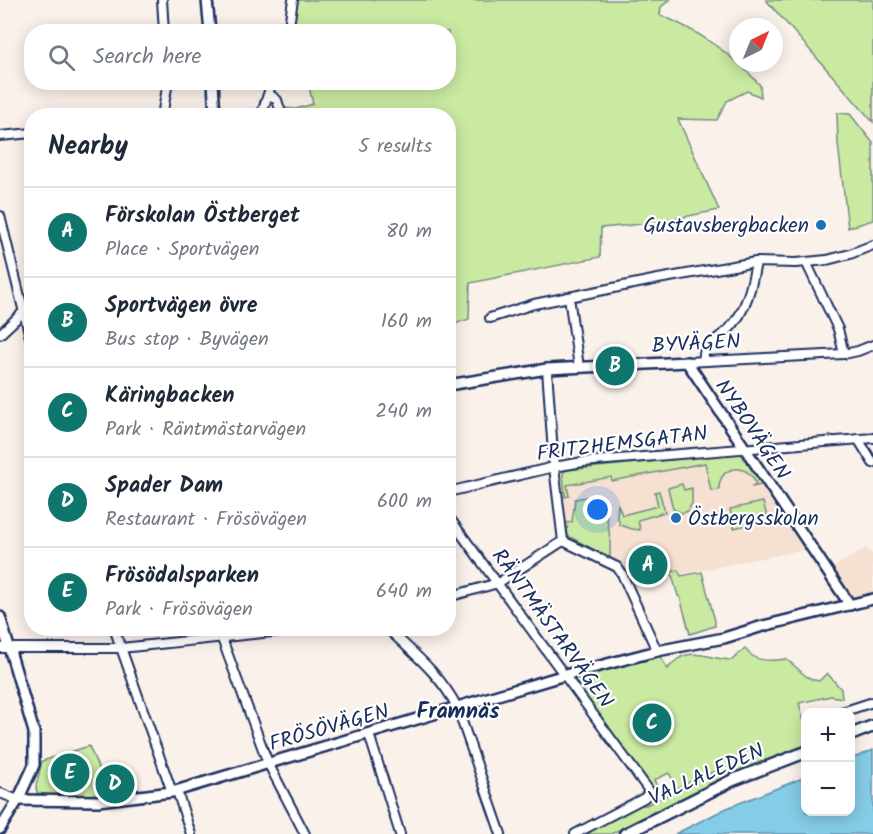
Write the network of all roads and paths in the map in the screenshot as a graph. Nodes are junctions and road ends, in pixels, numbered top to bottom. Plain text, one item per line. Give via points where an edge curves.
1 (162, 0) edge
2 (207, 0) edge
3 (293, 0) edge
4 (164, 24) edge
5 (209, 24) edge
6 (289, 24) edge
7 (167, 90) edge
8 (213, 90) edge
9 (270, 90) edge
10 (269, 94) junction
11 (163, 108) edge
12 (215, 108) edge
13 (264, 108) edge
14 (280, 108) edge
15 (24, 134) edge
16 (0, 136) edge
17 (0, 216) edge
18 (873, 245) edge
19 (756, 262) junction
20 (806, 262) junction
21 (569, 297) junction
22 (24, 312) joint
23 (490, 318) dead end
24 (0, 334) edge
25 (873, 345) edge
26 (844, 354) junction
27 (703, 361) junction
28 (687, 362) junction
29 (579, 367) junction
30 (547, 369) junction
31 (456, 384) edge
32 (873, 438) edge
33 (858, 439) junction
34 (744, 448) junction
35 (873, 463) edge
36 (554, 467) junction
37 (456, 490) edge
38 (456, 527) edge
39 (562, 542) junction
40 (498, 583) junction
41 (456, 595) edge
42 (873, 599) edge
43 (850, 605) junction
44 (0, 617) edge
45 (117, 636) edge
46 (231, 636) edge
47 (395, 636) edge
48 (221, 637) junction
49 (4, 647) edge
50 (121, 648) junction
51 (657, 651) junction
52 (565, 675) junction
53 (873, 702) edge
54 (457, 707) junction
55 (854, 708) edge
56 (873, 726) edge
57 (855, 733) edge
58 (369, 734) junction
59 (801, 754) edge
60 (268, 763) junction
61 (174, 791) junction
62 (0, 793) edge
63 (18, 800) junction
64 (0, 827) edge
65 (191, 834) edge
66 (305, 834) edge
67 (400, 834) edge
68 (501, 834) edge
69 (575, 834) edge
70 (625, 834) edge

1 - 4 street
2 - 5 street
3 - 6 street
7 - 11 street
8 - 12 street
9 - 10 street
10 - 13 street
10 - 14 street
15 - 16 street
17 - 22 street
18 - 20 street via 827,261
19 - 20 street
19 - 21 street
19 - 27 street via 752,285 735,322 705,347
20 - 26 street via 838,329
21 - 23 street
21 - 29 street
22 - 24 street
25 - 26 street, BYVÄGEN
26 - 27 street, BYVÄGEN
27 - 28 street, BYVÄGEN
28 - 29 street, BYVÄGEN
28 - 34 street, NYBOVÄGEN
29 - 30 street, BYVÄGEN
30 - 31 street, BYVÄGEN
30 - 36 street
32 - 33 street, FRITZHEMSGATAN
33 - 34 street, FRITZHEMSGATAN
33 - 35 street
34 - 36 street, FRITZHEMSGATAN
34 - 43 street, NYBOVÄGEN
36 - 37 street, FRITZHEMSGATAN
36 - 39 street
38 - 40 street, RÄNTMÄSTARVÄGEN
39 - 40 street
39 - 51 street via 617,567
40 - 41 street
40 - 52 street, RÄNTMÄSTARVÄGEN
42 - 43 street, FRÖSÖVÄGEN
43 - 51 street, FRÖSÖVÄGEN
44 - 49 street
45 - 50 street
46 - 48 street
47 - 54 street via 440,679
48 - 50 street
48 - 60 street
49 - 50 street
49 - 63 street via 34,732 34,765
50 - 61 street
51 - 52 street, FRÖSÖVÄGEN
52 - 54 street, FRÖSÖVÄGEN
52 - 69 street, RÄNTMÄSTARVÄGEN via 650,792
53 - 55 street
54 - 58 street, FRÖSÖVÄGEN
54 - 68 street
56 - 57 main road
58 - 60 street, FRÖSÖVÄGEN
58 - 67 street
59 - 70 main road, VALLALEDEN via 733,780
60 - 61 street, FRÖSÖVÄGEN
60 - 66 street
61 - 63 street, FRÖSÖVÄGEN via 98,801
61 - 65 street
62 - 63 street, FRÖSÖVÄGEN
63 - 64 street

